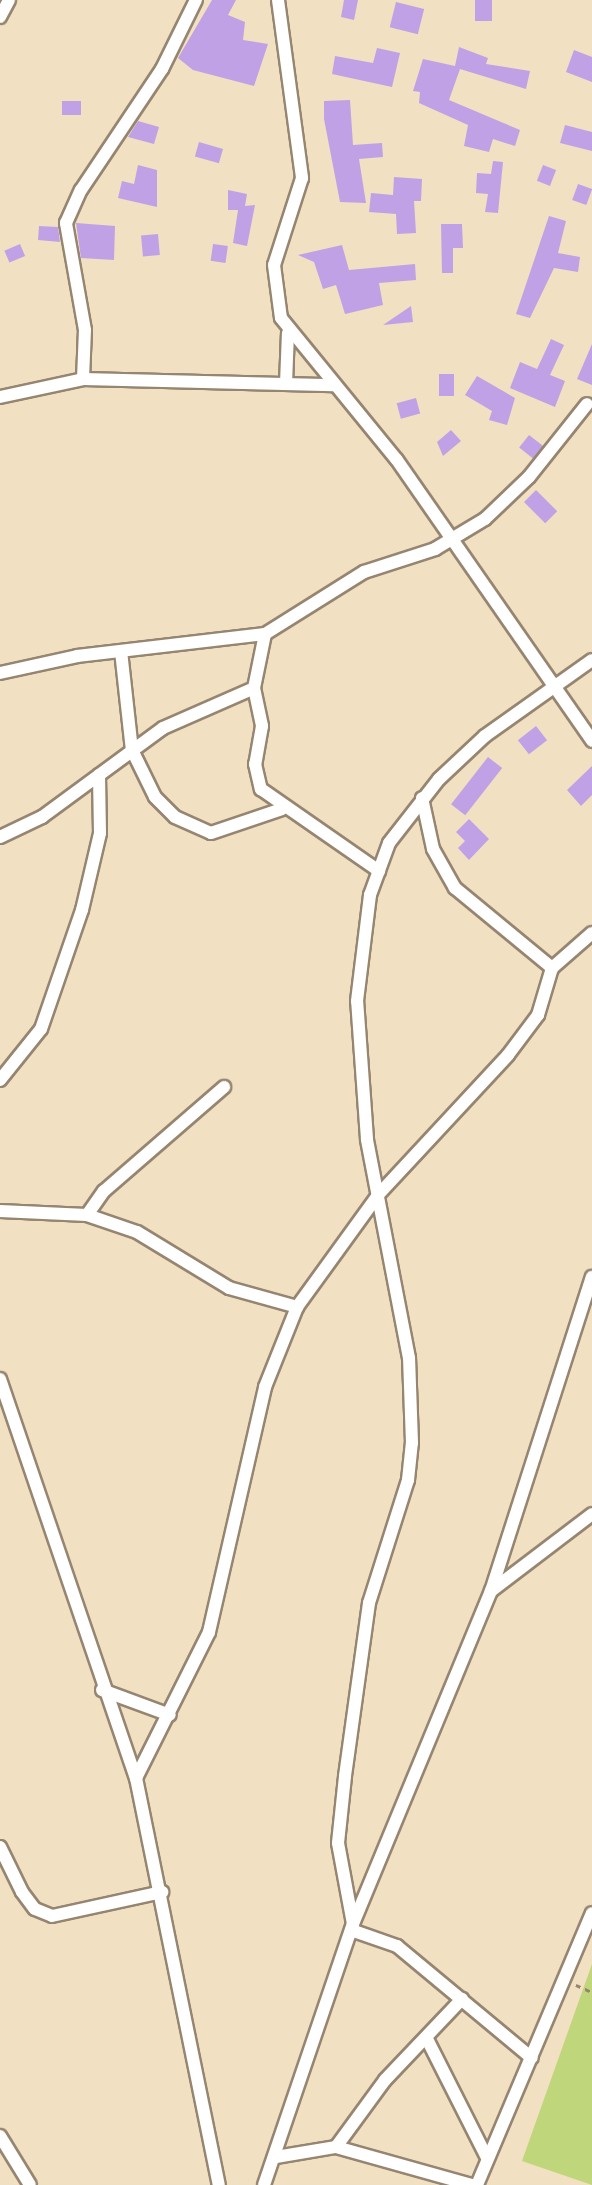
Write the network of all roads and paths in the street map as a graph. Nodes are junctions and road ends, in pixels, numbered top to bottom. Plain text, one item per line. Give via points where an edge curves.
1 (9, 0) edge
2 (195, 0) edge
3 (278, 0) edge
4 (0, 17) edge
5 (288, 331) junction
6 (83, 379) junction
7 (286, 384) junction
8 (334, 385) junction
9 (0, 397) edge
10 (587, 404) dead end
11 (455, 541) junction
12 (265, 634) junction
13 (121, 651) junction
14 (592, 660) edge
15 (0, 673) edge
16 (556, 686) junction
17 (254, 688) junction
18 (592, 741) edge
19 (132, 750) junction
20 (99, 775) junction
21 (422, 798) junction
22 (282, 809) junction
23 (0, 837) edge
24 (379, 871) junction
25 (592, 933) edge
26 (552, 968) junction
27 (0, 1080) edge
28 (224, 1087) dead end
29 (379, 1195) junction
30 (0, 1211) edge
31 (87, 1215) junction
32 (592, 1277) edge
33 (297, 1307) junction
34 (0, 1379) edge
35 (592, 1514) edge
36 (491, 1591) junction
37 (102, 1690) junction
38 (170, 1715) junction
39 (136, 1777) junction
40 (0, 1847) edge
41 (162, 1892) junction
42 (592, 1913) edge
43 (352, 1927) junction
44 (566, 1981) junction
45 (592, 1992) edge
46 (462, 1999) junction
47 (426, 2037) junction
48 (532, 2058) junction
49 (0, 2136) edge
50 (336, 2147) junction
51 (276, 2157) junction
52 (487, 2158) junction
53 (30, 2185) edge
54 (219, 2185) edge
55 (264, 2185) edge
56 (474, 2185) edge

1 - 4 street
2 - 6 street via 162,69 80,190 66,223 85,330
3 - 5 street via 302,178 274,265 277,309
5 - 7 street
5 - 8 street
6 - 7 street
6 - 9 street
7 - 8 street
8 - 11 street
10 - 11 street via 507,501
11 - 12 street via 364,572
11 - 16 street
12 - 13 street
12 - 17 street
13 - 15 street
13 - 19 street
14 - 16 street
16 - 18 street
16 - 21 street via 485,736
17 - 19 street via 163,728
17 - 22 street via 262,726 255,777
19 - 20 street
19 - 22 street via 155,797 197,831 220,831
20 - 23 street via 42,817
20 - 27 street via 100,833 82,910 41,1029
21 - 24 street via 389,843
21 - 26 street via 433,849 455,888
22 - 24 street
24 - 29 street via 361,946 358,1001 367,1139
25 - 26 street
26 - 29 street via 538,1015 508,1055
28 - 31 street via 104,1191
29 - 33 street
29 - 43 street via 409,1358 412,1443 408,1480 369,1603 345,1776 338,1843
30 - 31 street
31 - 33 street via 137,1233 229,1288
32 - 36 street
33 - 38 street via 265,1387 209,1632
34 - 37 street via 41,1485
35 - 36 street
36 - 43 street
37 - 38 street
37 - 39 street
38 - 39 street
39 - 41 street
40 - 41 street via 22,1892 52,1916
41 - 54 street
42 - 44 street
43 - 46 street via 397,1946
43 - 51 street
44 - 45 path
44 - 48 street
46 - 47 street
46 - 48 street
47 - 50 street via 353,2118
47 - 52 street
48 - 52 street
49 - 53 street
50 - 51 street
50 - 56 street
51 - 55 street
52 - 56 street

